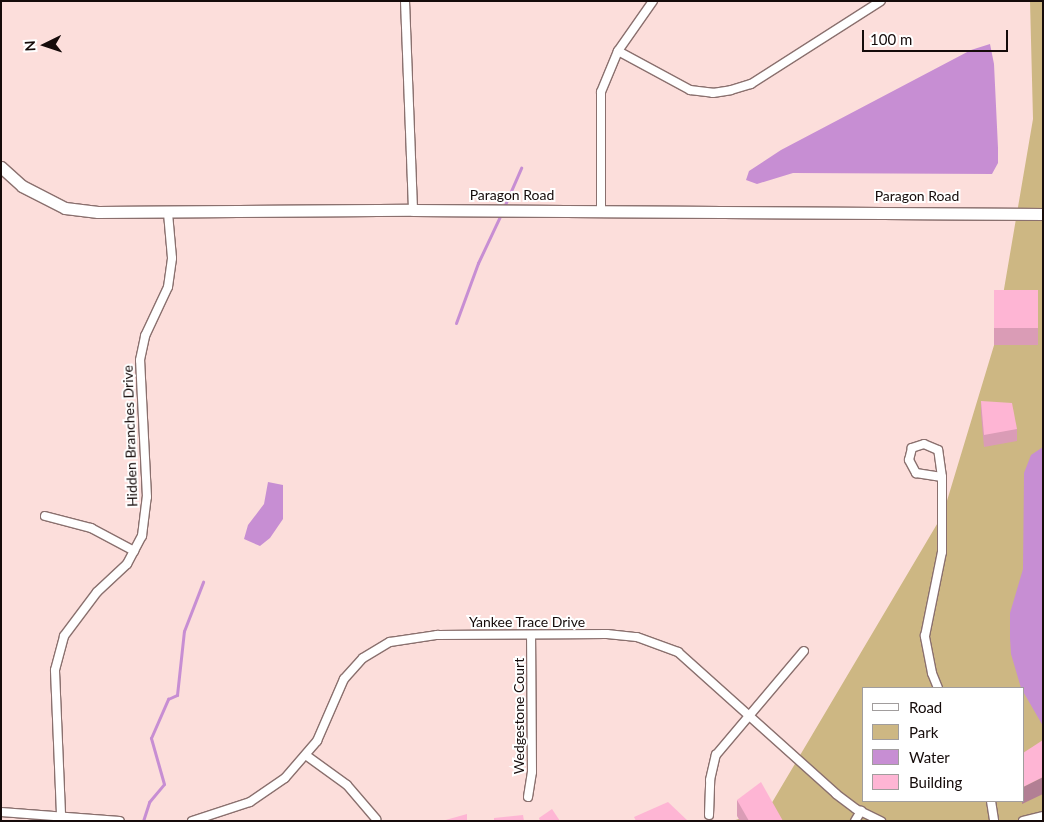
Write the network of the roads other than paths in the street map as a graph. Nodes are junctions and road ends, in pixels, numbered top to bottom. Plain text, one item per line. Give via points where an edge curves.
1 (405, 1) edge
2 (654, 1) edge
3 (881, 1) edge
4 (618, 51) junction
5 (1, 167) edge
6 (413, 210) junction
7 (601, 210) junction
8 (168, 213) junction
9 (1040, 213) edge
10 (942, 478) junction
11 (45, 516) dead end
12 (134, 551) junction
13 (531, 635) junction
14 (804, 651) dead end
15 (938, 687) edge
16 (749, 714) junction
17 (307, 756) junction
18 (528, 797) dead end
19 (991, 802) edge
20 (861, 811) junction
21 (1, 812) edge
22 (61, 814) junction
23 (709, 815) dead end
24 (1043, 816) edge
25 (376, 819) dead end
26 (204, 820) edge
27 (120, 821) edge
28 (192, 821) edge
29 (855, 821) edge
30 (881, 821) edge
31 (994, 821) edge
32 (1024, 821) edge

1 - 6 street
2 - 4 street
3 - 4 street via 752,84 732,90 713,93 690,90
4 - 7 street via 602,92
5 - 8 street, Paragon Road via 22,186 65,208
6 - 7 street, Paragon Road
6 - 8 street, Paragon Road
7 - 9 street, Paragon Road
8 - 12 street, Hidden Branches Drive via 172,258 168,287 145,336 140,360 147,497 142,536
10 - 10 street via 938,450 924,444 912,448 909,460 916,473
10 - 15 street via 942,552 925,636
11 - 12 street via 91,528
12 - 22 street, Hidden Branches Drive via 127,564 97,592 64,636 55,670
13 - 16 street, Yankee Trace Drive via 625,635 667,646 689,660
13 - 17 street, Yankee Trace Drive via 412,636 373,650 344,679 320,735
13 - 18 street, Wedgestone Court via 532,772
14 - 16 street
16 - 20 street, Yankee Trace Drive via 836,794
16 - 23 street via 722,745 714,760
17 - 25 street via 347,785
17 - 26 street, Yankee Trace Drive via 270,790 250,802
19 - 31 street
20 - 29 street
20 - 30 street, Yankee Trace Drive
21 - 22 street
22 - 27 street
24 - 32 street
26 - 28 street, Yankee Trace Drive

